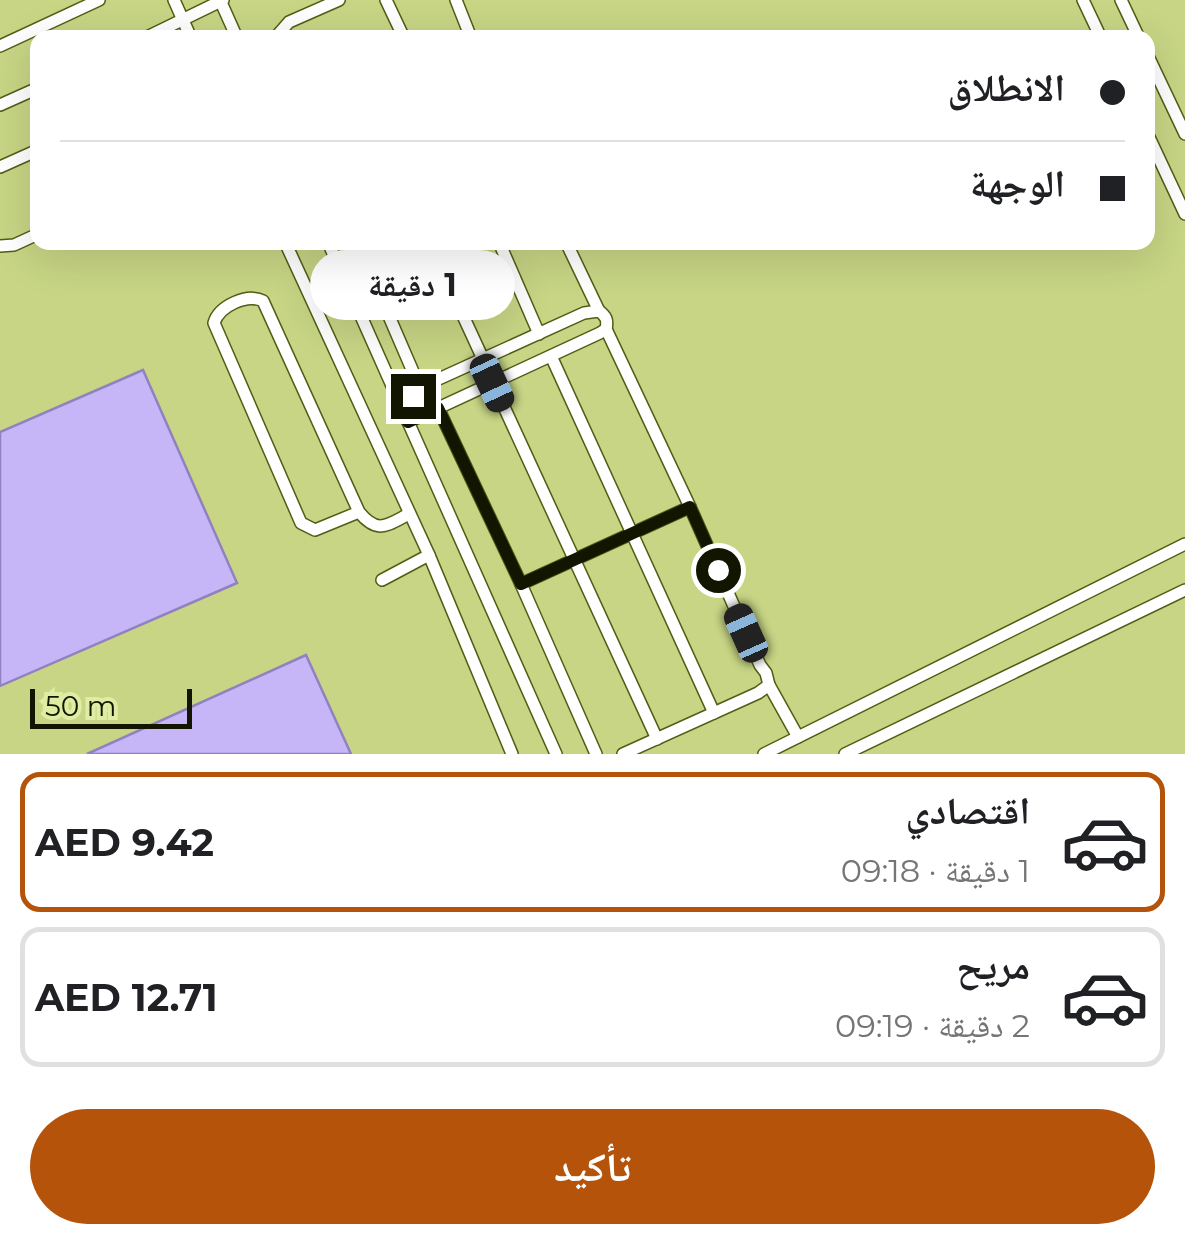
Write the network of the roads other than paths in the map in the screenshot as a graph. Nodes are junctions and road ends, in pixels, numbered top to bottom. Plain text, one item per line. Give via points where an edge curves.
1 (99, 0) edge
2 (174, 0) edge
3 (221, 0) edge
4 (338, 0) edge
5 (386, 0) edge
6 (456, 0) edge
7 (1083, 0) edge
8 (1121, 0) edge
9 (182, 20) junction
10 (34, 30) edge
11 (161, 30) edge
12 (186, 30) edge
13 (234, 30) edge
14 (282, 30) edge
15 (400, 30) edge
16 (469, 30) edge
17 (1097, 30) edge
18 (1135, 30) edge
19 (30, 32) edge
20 (0, 46) edge
21 (1155, 71) edge
22 (30, 92) edge
23 (0, 105) edge
24 (1185, 134) edge
25 (1155, 150) edge
26 (30, 154) edge
27 (0, 167) edge
28 (1185, 214) edge
29 (30, 238) edge
30 (0, 246) edge
31 (289, 250) edge
32 (332, 250) edge
33 (360, 250) edge
34 (433, 250) edge
35 (503, 250) edge
36 (570, 250) edge
37 (600, 311) junction
38 (606, 329) junction
39 (540, 334) junction
40 (551, 356) junction
41 (483, 359) junction
42 (492, 383) junction
43 (420, 388) junction
44 (438, 408) junction
45 (405, 416) junction
46 (690, 507) junction
47 (359, 512) junction
48 (410, 514) junction
49 (633, 533) junction
50 (1185, 544) edge
51 (429, 555) junction
52 (574, 560) junction
53 (382, 580) dead end
54 (521, 584) junction
55 (1185, 590) edge
56 (769, 686) junction
57 (714, 713) junction
58 (798, 737) junction
59 (657, 738) junction
60 (512, 754) edge
61 (556, 754) edge
62 (596, 754) edge
63 (623, 754) edge
64 (764, 754) edge
65 (846, 754) edge

1 - 10 lane
2 - 9 lane
3 - 9 lane
3 - 13 lane
4 - 14 lane
5 - 15 lane
6 - 16 lane
7 - 17 lane
8 - 18 lane
9 - 11 lane
9 - 12 lane
19 - 20 lane
21 - 24 lane
22 - 23 lane
25 - 28 lane
26 - 27 lane
29 - 30 lane
31 - 48 lane
32 - 45 lane
33 - 43 lane
34 - 41 lane
35 - 39 lane
36 - 37 lane
37 - 38 lane
37 - 39 lane
38 - 40 lane
38 - 46 lane
39 - 41 lane
40 - 42 lane
40 - 49 lane
41 - 43 lane
42 - 44 lane
42 - 52 lane
43 - 45 lane
44 - 45 lane
44 - 54 lane
45 - 61 lane
46 - 49 lane
46 - 56 lane
47 - 47 lane via 263,301 250,297 222,309 214,323 301,523 316,530
47 - 48 lane via 383,527
48 - 51 lane
49 - 52 lane
49 - 57 lane
50 - 58 lane
51 - 53 lane
51 - 60 lane
52 - 54 lane
52 - 59 lane
54 - 62 lane
55 - 65 lane
56 - 57 lane
56 - 58 lane
57 - 59 lane
58 - 64 lane
59 - 63 lane

